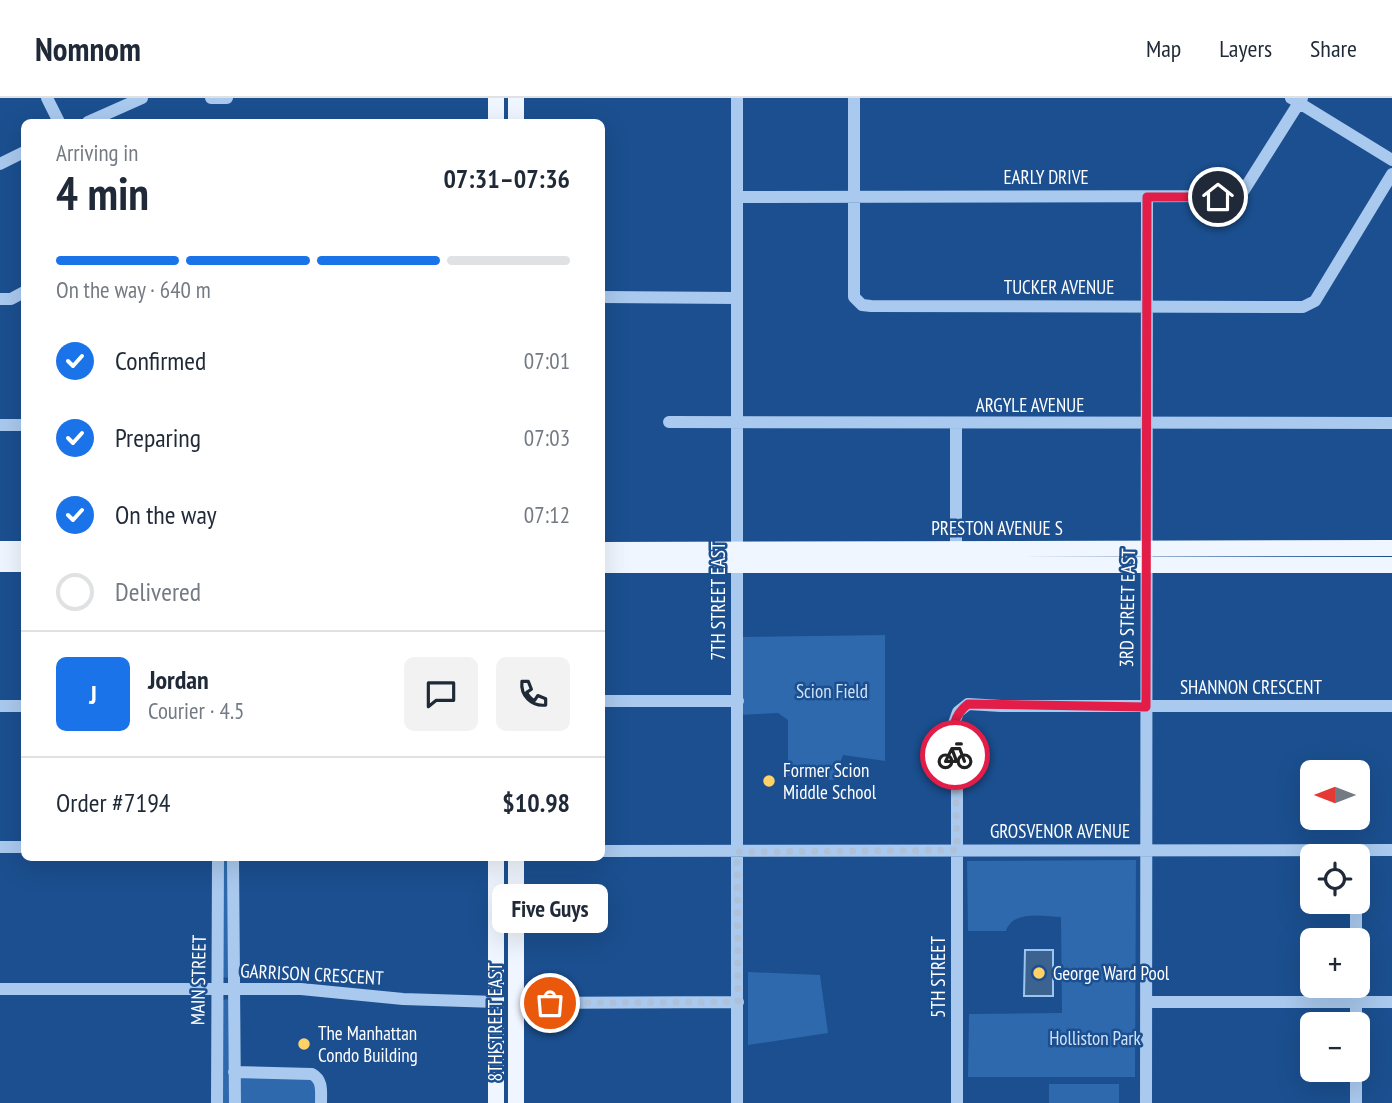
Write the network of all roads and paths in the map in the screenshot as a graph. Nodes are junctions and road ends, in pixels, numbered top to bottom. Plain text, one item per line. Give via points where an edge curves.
1 (47, 98) edge
2 (142, 98) edge
3 (211, 98) edge
4 (227, 98) edge
5 (496, 98) edge
6 (516, 98) edge
7 (737, 98) edge
8 (854, 98) edge
9 (1297, 100) edge
10 (57, 119) edge
11 (95, 119) edge
12 (496, 119) edge
13 (516, 119) edge
14 (21, 154) edge
15 (1392, 160) edge
16 (0, 164) edge
17 (1392, 174) edge
18 (737, 197) junction
19 (855, 197) junction
20 (1147, 197) junction
21 (21, 294) edge
22 (605, 298) edge
23 (737, 298) junction
24 (0, 299) edge
25 (1146, 307) junction
26 (669, 422) dead end
27 (737, 422) junction
28 (1392, 423) edge
29 (956, 424) junction
30 (1146, 424) junction
31 (0, 425) edge
32 (21, 425) edge
33 (1392, 548) edge
34 (0, 549) edge
35 (21, 549) edge
36 (956, 549) junction
37 (605, 550) edge
38 (737, 557) junction
39 (1147, 557) junction
40 (0, 564) edge
41 (21, 564) edge
42 (605, 565) edge
43 (1392, 565) edge
44 (605, 701) edge
45 (738, 701) junction
46 (0, 706) edge
47 (21, 706) edge
48 (1392, 706) edge
49 (1146, 707) junction
50 (0, 847) edge
51 (21, 847) edge
52 (957, 850) junction
53 (1147, 850) junction
54 (1392, 850) edge
55 (605, 851) edge
56 (737, 852) junction
57 (1300, 852) edge
58 (1370, 852) edge
59 (218, 861) edge
60 (233, 861) edge
61 (496, 861) edge
62 (516, 861) edge
63 (496, 939) junction
64 (0, 989) edge
65 (218, 989) junction
66 (234, 989) junction
67 (1356, 998) edge
68 (738, 1002) junction
69 (1147, 1002) junction
70 (1356, 1002) junction
71 (1392, 1002) edge
72 (496, 1003) junction
73 (516, 1003) junction
74 (1356, 1012) edge
75 (234, 1072) junction
76 (1356, 1082) edge
77 (217, 1103) edge
78 (235, 1103) edge
79 (321, 1103) edge
80 (496, 1103) edge
81 (516, 1103) edge
82 (737, 1103) edge
83 (957, 1103) edge
84 (1146, 1103) edge
85 (1356, 1103) edge

1 - 10 street
2 - 11 street
3 - 4 street
5 - 12 main road
6 - 13 main road
7 - 18 street, 7TH STREET EAST
8 - 19 street, TUCKER AVENUE
9 - 15 street
9 - 20 street, EARLY DRIVE via 1238,196
14 - 16 street
17 - 25 street, TUCKER AVENUE via 1315,301 1303,307
18 - 19 street, EARLY DRIVE
18 - 23 street, 7TH STREET EAST
19 - 20 street, EARLY DRIVE
19 - 25 street, TUCKER AVENUE via 854,297 862,305
20 - 25 street, 3RD STREET EAST
21 - 24 street
22 - 23 street
23 - 27 street, 7TH STREET EAST
25 - 30 street, 3RD STREET EAST
26 - 27 street, ARGYLE AVENUE
27 - 29 street, ARGYLE AVENUE
27 - 38 street, 7TH STREET EAST
28 - 30 street, ARGYLE AVENUE
29 - 30 street, ARGYLE AVENUE
29 - 36 street
30 - 39 street, 3RD STREET EAST
31 - 32 street
33 - 39 main road, PRESTON AVENUE S
34 - 35 main road
36 - 38 main road, PRESTON AVENUE S
36 - 39 main road, PRESTON AVENUE S
37 - 38 main road, PRESTON AVENUE S
38 - 39 main road, PRESTON AVENUE S
38 - 42 main road, PRESTON AVENUE S
38 - 45 street, 7TH STREET EAST
39 - 43 main road, PRESTON AVENUE S
39 - 49 street, 3RD STREET EAST
40 - 41 main road
44 - 45 street
45 - 56 street, 7TH STREET EAST
46 - 47 street
48 - 49 street, SHANNON CRESCENT
49 - 52 street, SHANNON CRESCENT via 968,704 958,712 953,726
49 - 53 street, 3RD STREET EAST
50 - 51 street
52 - 53 street, GROSVENOR AVENUE
52 - 56 street, GROSVENOR AVENUE
52 - 83 street, 5TH STREET
53 - 57 street, GROSVENOR AVENUE
53 - 69 street, 3RD STREET EAST
54 - 58 street, GROSVENOR AVENUE
55 - 56 street, GROSVENOR AVENUE
56 - 68 street, 7TH STREET EAST
59 - 65 street, MAIN STREET
60 - 66 street, MAIN STREET
61 - 63 main road, 8TH STREET EAST
62 - 73 main road, 8TH STREET EAST
63 - 72 main road, 8TH STREET EAST
63 - 73 main road via 503,995 506,1001
64 - 65 street, GARRISON CRESCENT
65 - 66 street, GARRISON CRESCENT
65 - 77 street, MAIN STREET
66 - 72 street, GARRISON CRESCENT via 300,989
66 - 75 street, MAIN STREET
67 - 70 street
68 - 73 street
68 - 82 street, 7TH STREET EAST
69 - 70 street
69 - 84 street, 3RD STREET EAST
70 - 71 street
70 - 74 street
72 - 80 main road, 8TH STREET EAST
73 - 81 main road, 8TH STREET EAST
75 - 78 street, MAIN STREET
75 - 79 street via 312,1074 321,1084
76 - 85 street

